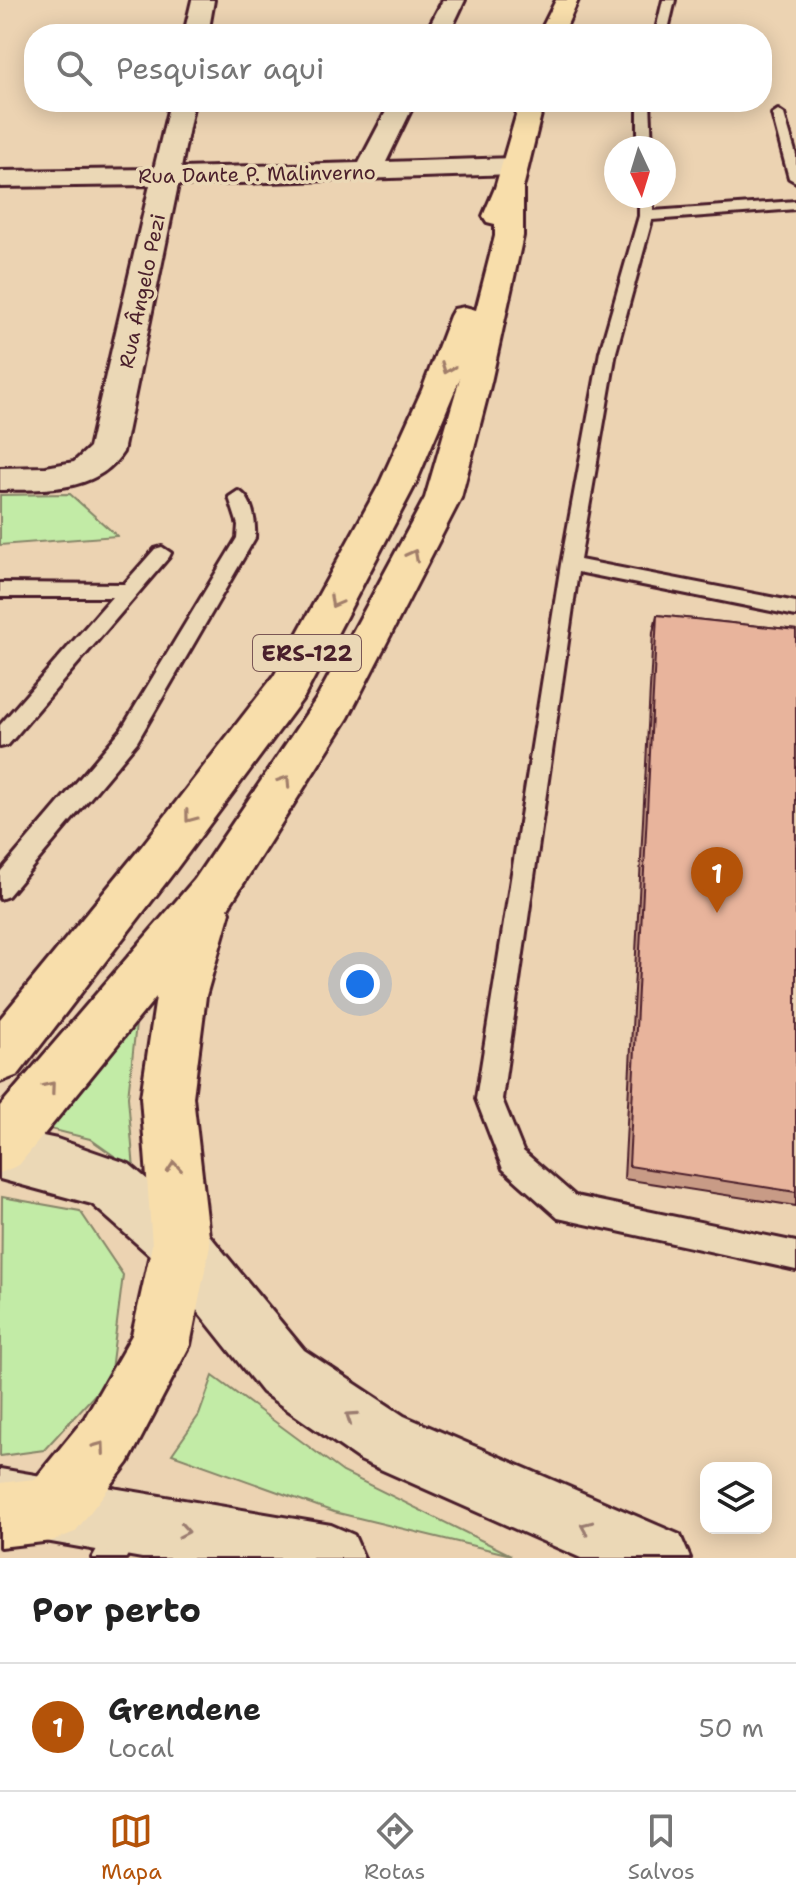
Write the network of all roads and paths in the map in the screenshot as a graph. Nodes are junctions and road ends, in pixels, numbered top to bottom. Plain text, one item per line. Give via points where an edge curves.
1 (203, 0) edge
2 (454, 0) edge
3 (567, 0) edge
4 (669, 0) edge
5 (198, 24) edge
6 (442, 24) edge
7 (556, 24) edge
8 (663, 24) edge
9 (180, 112) edge
10 (398, 112) edge
11 (529, 112) edge
12 (644, 112) edge
13 (778, 114) dead end
14 (645, 136) edge
15 (368, 172) junction
16 (167, 177) junction
17 (512, 177) junction
18 (796, 178) edge
19 (0, 179) edge
20 (796, 205) edge
21 (676, 206) edge
22 (645, 208) edge
23 (0, 479) edge
24 (238, 497) dead end
25 (162, 553) dead end
26 (570, 564) junction
27 (0, 590) edge
28 (130, 591) junction
29 (796, 609) edge
30 (0, 739) edge
31 (0, 889) edge
32 (212, 893) junction
33 (0, 1058) edge
34 (0, 1150) edge
35 (181, 1245) junction
36 (796, 1256) edge
37 (17, 1508) edge
38 (118, 1540) edge
39 (331, 1558) edge
40 (657, 1558) edge

1 - 5 street
2 - 6 street
3 - 7 highway
4 - 8 lane
9 - 16 street, Rua Ângelo Pezi
10 - 15 street
11 - 17 highway, ERS-122
12 - 14 lane
13 - 18 lane
15 - 16 street, Rua Dante P. Malinverno
15 - 17 street, Rua Dante P. Malinverno
16 - 19 street, Rua Dante P. Malinverno
16 - 23 street, Rua Ângelo Pezi via 106,452 85,471
32 -> 17 highway, ERS-122 via 333,707 443,498 509,236
17 -> 33 highway, ERS-122 via 456,345 397,485 289,686
20 - 21 lane
22 - 26 lane via 608,352
24 - 31 lane via 246,538 129,736
25 - 28 lane
26 - 29 lane
26 - 36 lane via 489,1099 513,1160 568,1208
27 - 28 lane
28 - 30 lane
34 -> 32 highway, ERS-122
35 -> 32 highway via 167,1097 181,996
34 - 35 street via 109,1183
37 -> 35 highway via 106,1441 160,1345
40 -> 35 street via 382,1438 283,1371
37 - 38 street
38 -> 39 street

